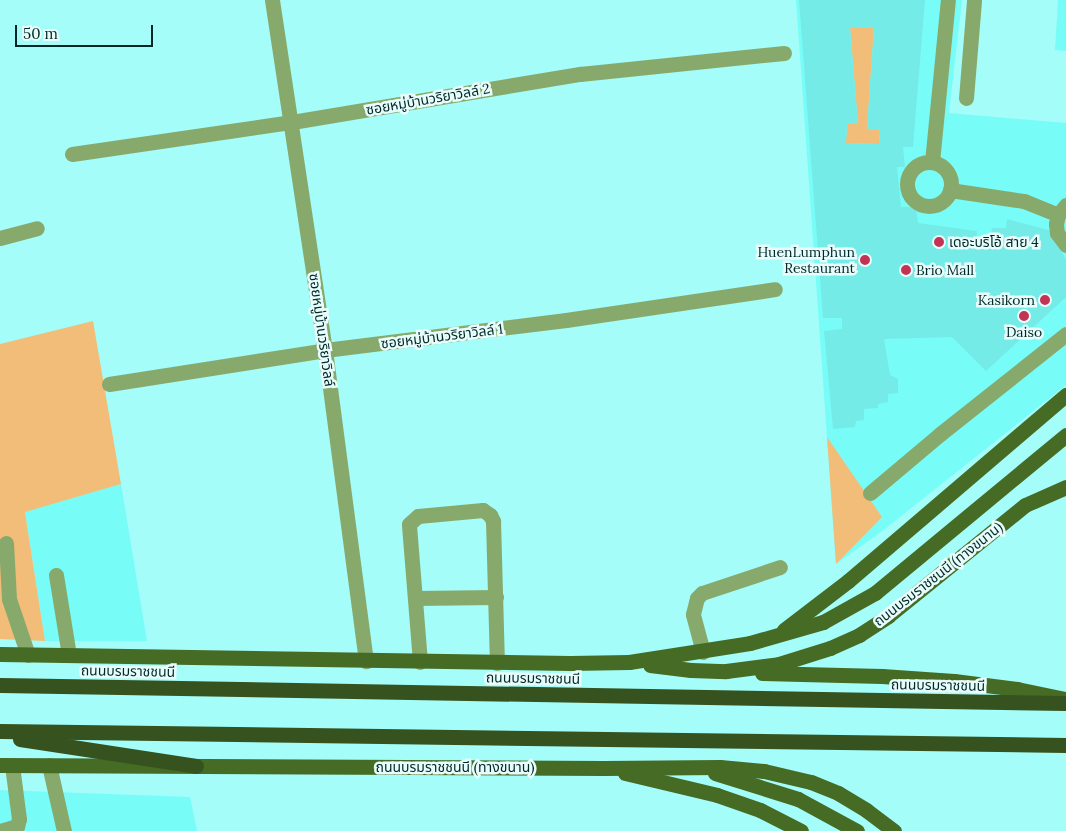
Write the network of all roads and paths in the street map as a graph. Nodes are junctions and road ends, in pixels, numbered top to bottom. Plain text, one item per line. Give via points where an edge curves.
1 (272, 0) edge
2 (948, 0) edge
3 (974, 0) edge
4 (784, 53) dead end
5 (966, 98) dead end
6 (292, 122) junction
7 (72, 154) dead end
8 (932, 162) junction
9 (950, 190) junction
10 (1062, 210) edge
11 (37, 228) dead end
12 (0, 238) edge
13 (1066, 245) edge
14 (775, 289) dead end
15 (1066, 334) edge
16 (325, 350) junction
17 (109, 384) dead end
18 (1066, 395) edge
19 (1066, 435) edge
20 (1066, 487) edge
21 (870, 493) dead end
22 (6, 543) dead end
23 (780, 567) dead end
24 (56, 575) dead end
25 (496, 597) junction
26 (416, 598) junction
27 (775, 637) junction
28 (703, 652) junction
29 (0, 654) edge
30 (28, 655) junction
31 (69, 655) junction
32 (366, 661) junction
33 (420, 662) junction
34 (629, 662) junction
35 (497, 663) junction
36 (726, 670) junction
37 (0, 684) edge
38 (1066, 701) edge
39 (0, 730) edge
40 (0, 736) edge
41 (1066, 745) edge
42 (6, 765) edge
43 (49, 765) junction
44 (196, 766) junction
45 (692, 767) junction
46 (604, 768) junction
47 (0, 830) edge
48 (64, 831) edge
49 (801, 831) edge
50 (857, 831) edge
51 (894, 831) edge

1 - 6 street, ซอยหมู่บ้านวริยาวิลล์
2 - 8 street
3 - 5 street
4 - 6 street, ซอยหมู่บ้านวริยาวิลล์ 2 via 580,74
6 - 7 street, ซอยหมู่บ้านวริยาวิลล์ 2
6 - 16 street, ซอยหมู่บ้านวริยาวิลล์
8 - 9 street via 940,164 950,175
8 - 9 street via 918,164 912,169 906,182 910,196 921,205 936,205
9 - 10 street
10 - 13 street via 1057,232
11 - 12 street
14 - 16 street, ซอยหมู่บ้านวริยาวิลล์ 1 via 566,320
15 - 21 street
16 - 17 street, ซอยหมู่บ้านวริยาวิลล์ 1
16 - 32 street, ซอยหมู่บ้านวริยาวิลล์
18 - 27 main road via 834,593
19 - 27 main road, ถนนบรมราชชนนี via 875,593 823,622
20 - 36 main road, ถนนบรมราชชนนี (ทางขนาน) via 1025,505 888,616 859,635 804,658
22 - 30 street via 9,599
23 - 28 street via 702,593 697,598 693,614
24 - 31 street
25 - 26 street
25 - 26 street via 493,521 483,510 418,516 409,524
25 - 35 street
26 - 33 street
27 - 28 main road, ถนนบรมราชชนนี
28 - 34 main road, ถนนบรมราชชนนี
29 - 30 main road, ถนนบรมราชชนนี
30 - 31 main road, ถนนบรมราชชนนี
31 - 32 main road, ถนนบรมราชชนนี
32 - 33 main road, ถนนบรมราชชนนี
33 - 35 main road, ถนนบรมราชชนนี
34 - 35 main road, ถนนบรมราชชนนี
34 - 36 main road, ถนนบรมราชชนนี (ทางขนาน) via 691,670
36 - 38 main road via 954,681 1017,689
37 - 38 highway, ถนนบรมราชชนนี
39 - 41 highway
40 - 44 highway
42 - 43 main road, ถนนบรมราชชนนี (ทางขนาน)
42 - 47 street via 19,819 17,826
43 - 44 main road, ถนนบรมราชชนนี (ทางขนาน)
43 - 48 street
44 - 46 main road, ถนนบรมราชชนนี (ทางขนาน)
45 - 46 main road, ถนนบรมราชชนนี (ทางขนาน)
45 - 50 main road via 798,799
45 - 51 main road, ถนนบรมราชชนนี (ทางขนาน) via 720,766 764,771 811,782 838,793
46 - 49 main road via 717,795 760,810

